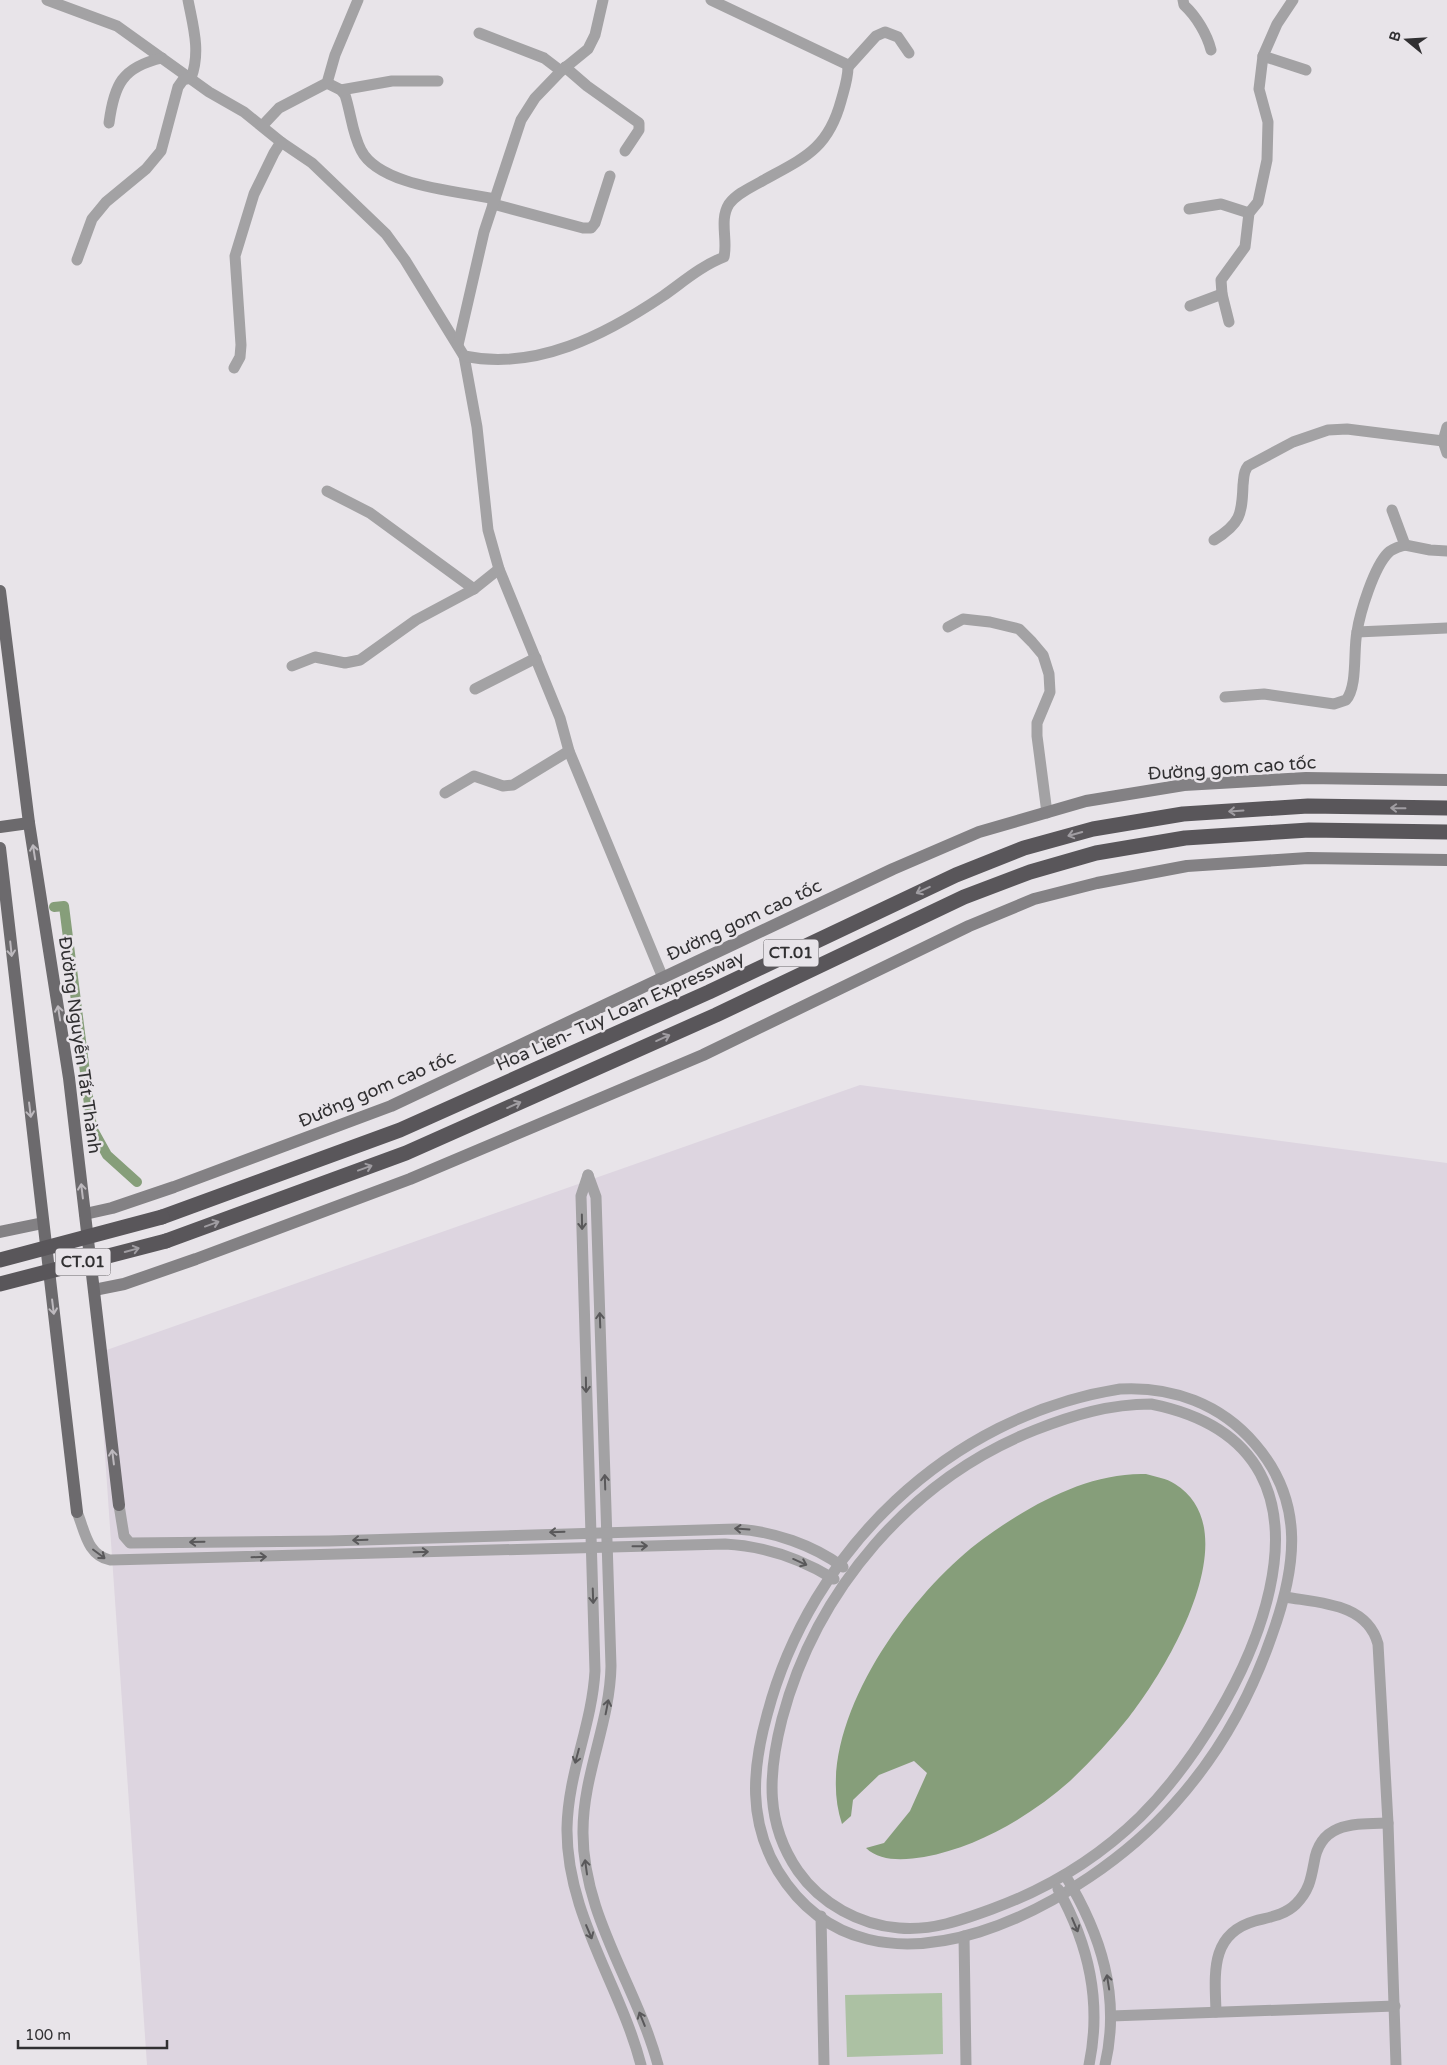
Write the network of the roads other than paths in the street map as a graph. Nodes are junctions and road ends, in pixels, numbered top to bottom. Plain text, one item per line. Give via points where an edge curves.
1 (47, 0) edge
2 (188, 0) edge
3 (358, 0) edge
4 (603, 0) edge
5 (711, 0) edge
6 (1183, 0) edge
7 (1293, 0) edge
8 (479, 33) dead end
9 (1211, 50) dead end
10 (909, 53) dead end
11 (1263, 56) junction
12 (162, 58) junction
13 (848, 68) junction
14 (563, 69) junction
15 (1306, 70) dead end
16 (191, 78) junction
17 (438, 81) dead end
18 (327, 83) junction
19 (341, 90) junction
20 (109, 123) dead end
21 (263, 125) junction
22 (281, 142) junction
23 (625, 151) dead end
24 (610, 176) dead end
25 (494, 201) junction
26 (1190, 209) dead end
27 (1249, 214) junction
28 (77, 260) dead end
29 (1222, 294) junction
30 (1190, 306) dead end
31 (1229, 322) dead end
32 (458, 345) junction
33 (464, 356) junction
34 (234, 368) dead end
35 (1447, 427) edge
36 (1443, 441) junction
37 (1447, 453) edge
38 (327, 491) dead end
39 (1392, 510) dead end
40 (1214, 540) dead end
41 (1405, 545) junction
42 (1447, 551) edge
43 (499, 569) junction
44 (474, 589) junction
45 (0, 591) edge
46 (948, 627) dead end
47 (1447, 628) edge
48 (1357, 632) junction
49 (536, 658) junction
50 (292, 666) dead end
51 (475, 689) dead end
52 (1225, 697) dead end
53 (569, 751) junction
54 (1447, 780) edge
55 (446, 793) dead end
56 (1447, 808) edge
57 (1047, 813) junction
58 (29, 823) junction
59 (0, 826) edge
60 (1447, 832) edge
61 (0, 848) edge
62 (1447, 860) edge
63 (664, 978) junction
64 (85, 1214) junction
65 (43, 1223) junction
66 (0, 1232) edge
67 (0, 1260) edge
68 (0, 1284) edge
69 (94, 1290) junction
70 (1002, 1428) junction
71 (1008, 1441) junction
72 (1254, 1442) junction
73 (1243, 1451) junction
74 (119, 1505) joint
75 (77, 1512) joint
76 (606, 1531) junction
77 (590, 1532) junction
78 (591, 1547) junction
79 (607, 1547) junction
80 (838, 1563) junction
81 (851, 1573) junction
82 (829, 1576) junction
83 (842, 1585) junction
84 (1285, 1597) junction
85 (1388, 1823) junction
86 (1065, 1874) junction
87 (1054, 1881) junction
88 (1073, 1888) junction
89 (1061, 1895) junction
90 (821, 1916) junction
91 (964, 1936) junction
92 (1395, 2006) junction
93 (1216, 2012) junction
94 (1111, 2016) junction
95 (641, 2065) edge
96 (658, 2065) edge
97 (824, 2065) edge
98 (966, 2065) edge
99 (1089, 2065) edge
100 (1105, 2065) edge
101 (1396, 2065) edge

1 - 12 street via 118,26
2 - 16 street via 197,43
3 - 18 street
4 - 14 street via 592,43 583,55
5 - 13 street via 841,60
6 - 9 street
7 - 11 street via 1277,24
8 - 14 street via 544,58
10 - 13 street via 898,37 885,32 876,36
11 - 15 street
11 - 27 street via 1259,89 1268,122 1267,160 1258,202
12 - 16 street
12 - 20 street via 135,66 124,75 117,86
13 - 33 street via 838,110 822,142 730,203 725,216 724,257 700,268 630,317 579,344 488,361
14 - 23 street via 639,123 639,130
14 - 25 street via 524,112
16 - 21 street
16 - 28 street via 183,80 178,87 156,159 106,202 92,219
17 - 19 street via 392,81
18 - 19 street
18 - 21 street via 279,108
19 - 25 street via 362,152 378,169 401,180
21 - 22 street
22 - 32 street via 312,163 386,234 406,260
22 - 34 street via 254,194 235,256 241,345 240,357
24 - 25 street via 591,228
25 - 32 street
26 - 27 street via 1221,204
27 - 29 street via 1245,247 1221,280
29 - 30 street
29 - 31 street
32 - 33 street
33 - 43 street via 477,427 487,522
35 - 36 street
36 - 37 street
36 - 40 street via 1338,429 1306,436 1248,466 1244,474 1240,517 1231,529
38 - 44 street via 370,513
39 - 41 street
41 - 42 street
41 - 48 street via 1396,547 1384,557
43 - 44 street
43 - 49 street
44 - 50 street via 416,620 360,660 345,663 315,657
45 - 58 main road, Đường Nguyễn Tất Thành
46 - 57 street via 962,619 1020,629 1043,655 1050,692 1037,723 1037,736
47 - 48 street
48 - 52 street via 1351,690 1341,703 1273,694
49 - 51 street
49 - 53 street via 560,718
53 - 55 street via 513,785 497,785 474,776
53 - 63 street
54 - 57 main road, Đường gom cao tốc via 1306,778 1184,785 1086,801
56 -> 67 highway, Hoa Lien- Tuy Loan Expressway / CT.01, bridge via 1308,806 1183,814 1092,829 1024,848 956,875 709,992 400,1130 162,1217
57 - 63 main road, Đường gom cao tốc via 979,832 893,869
58 - 59 main road
64 -> 58 main road, Đường Nguyễn Tất Thành via 69,1078
68 -> 60 highway, CT.01, bridge via 166,1241 406,1153 707,1019 964,897 1030,872 1096,852 1185,838 1308,830
61 -> 65 main road
62 - 69 main road via 1308,858 1187,866 1034,899 969,926 703,1055 410,1179 196,1259 124,1284
63 - 64 main road, Đường gom cao tốc via 391,1106 174,1187
64 - 69 main road, Đường Nguyễn Tất Thành
65 - 66 main road
65 -> 75 main road
74 -> 69 main road, Đường Nguyễn Tất Thành
70 - 71 street
70 - 72 street via 1083,1397 1136,1388 1176,1394 1211,1407 1229,1418
70 - 80 street via 951,1456 910,1488
71 - 73 street via 1046,1425 1104,1408 1151,1404 1206,1422
71 - 81 street via 967,1464 920,1499 880,1538
72 - 73 street
72 - 84 street via 1274,1470 1288,1507 1292,1548
73 - 86 street via 1257,1470 1271,1500 1277,1540 1274,1579 1250,1651 1224,1705 1177,1776 1115,1840
77 -> 74 street via 142,1544 130,1543 124,1536
75 -> 78 street via 92,1550 110,1560
76 - 77 street
76 -> 77 street via 596,1197 588,1174 581,1196
76 - 79 street
80 -> 76 street via 792,1541 747,1530
77 - 78 street
78 - 79 street
78 -> 95 street via 594,1682 570,1789 568,1848 578,1905 630,2030
79 -> 82 street via 745,1546 781,1554
96 -> 79 street via 598,1910 587,1876 583,1847 585,1800 607,1713 611,1683
80 - 81 street
80 - 82 street
81 - 83 street
82 - 83 street
82 - 90 street via 793,1641 774,1690 754,1781 756,1817 770,1857 795,1894
83 - 87 street via 796,1674 772,1768 771,1800 775,1824 783,1846 802,1877 826,1900 855,1917 890,1927 916,1929 987,1912
84 - 85 street via 1349,1610 1362,1618 1376,1636
84 - 88 street via 1266,1653 1240,1709 1193,1781 1136,1842
85 - 92 street
85 - 93 street via 1346,1825 1333,1831 1318,1848 1310,1883 1294,1906 1276,1916 1245,1925 1230,1935 1216,1962
86 - 87 street
86 - 88 street
87 - 89 street
88 - 89 street
94 -> 88 street via 1109,1983 1101,1951 1092,1924
89 - 91 street via 1031,1911
89 -> 99 street via 1078,1930 1092,1980 1095,2012
90 - 91 street via 844,1930 888,1943 921,1945
90 - 97 street
91 - 98 street
92 - 93 street
92 - 101 street
93 - 94 street
94 - 100 street

